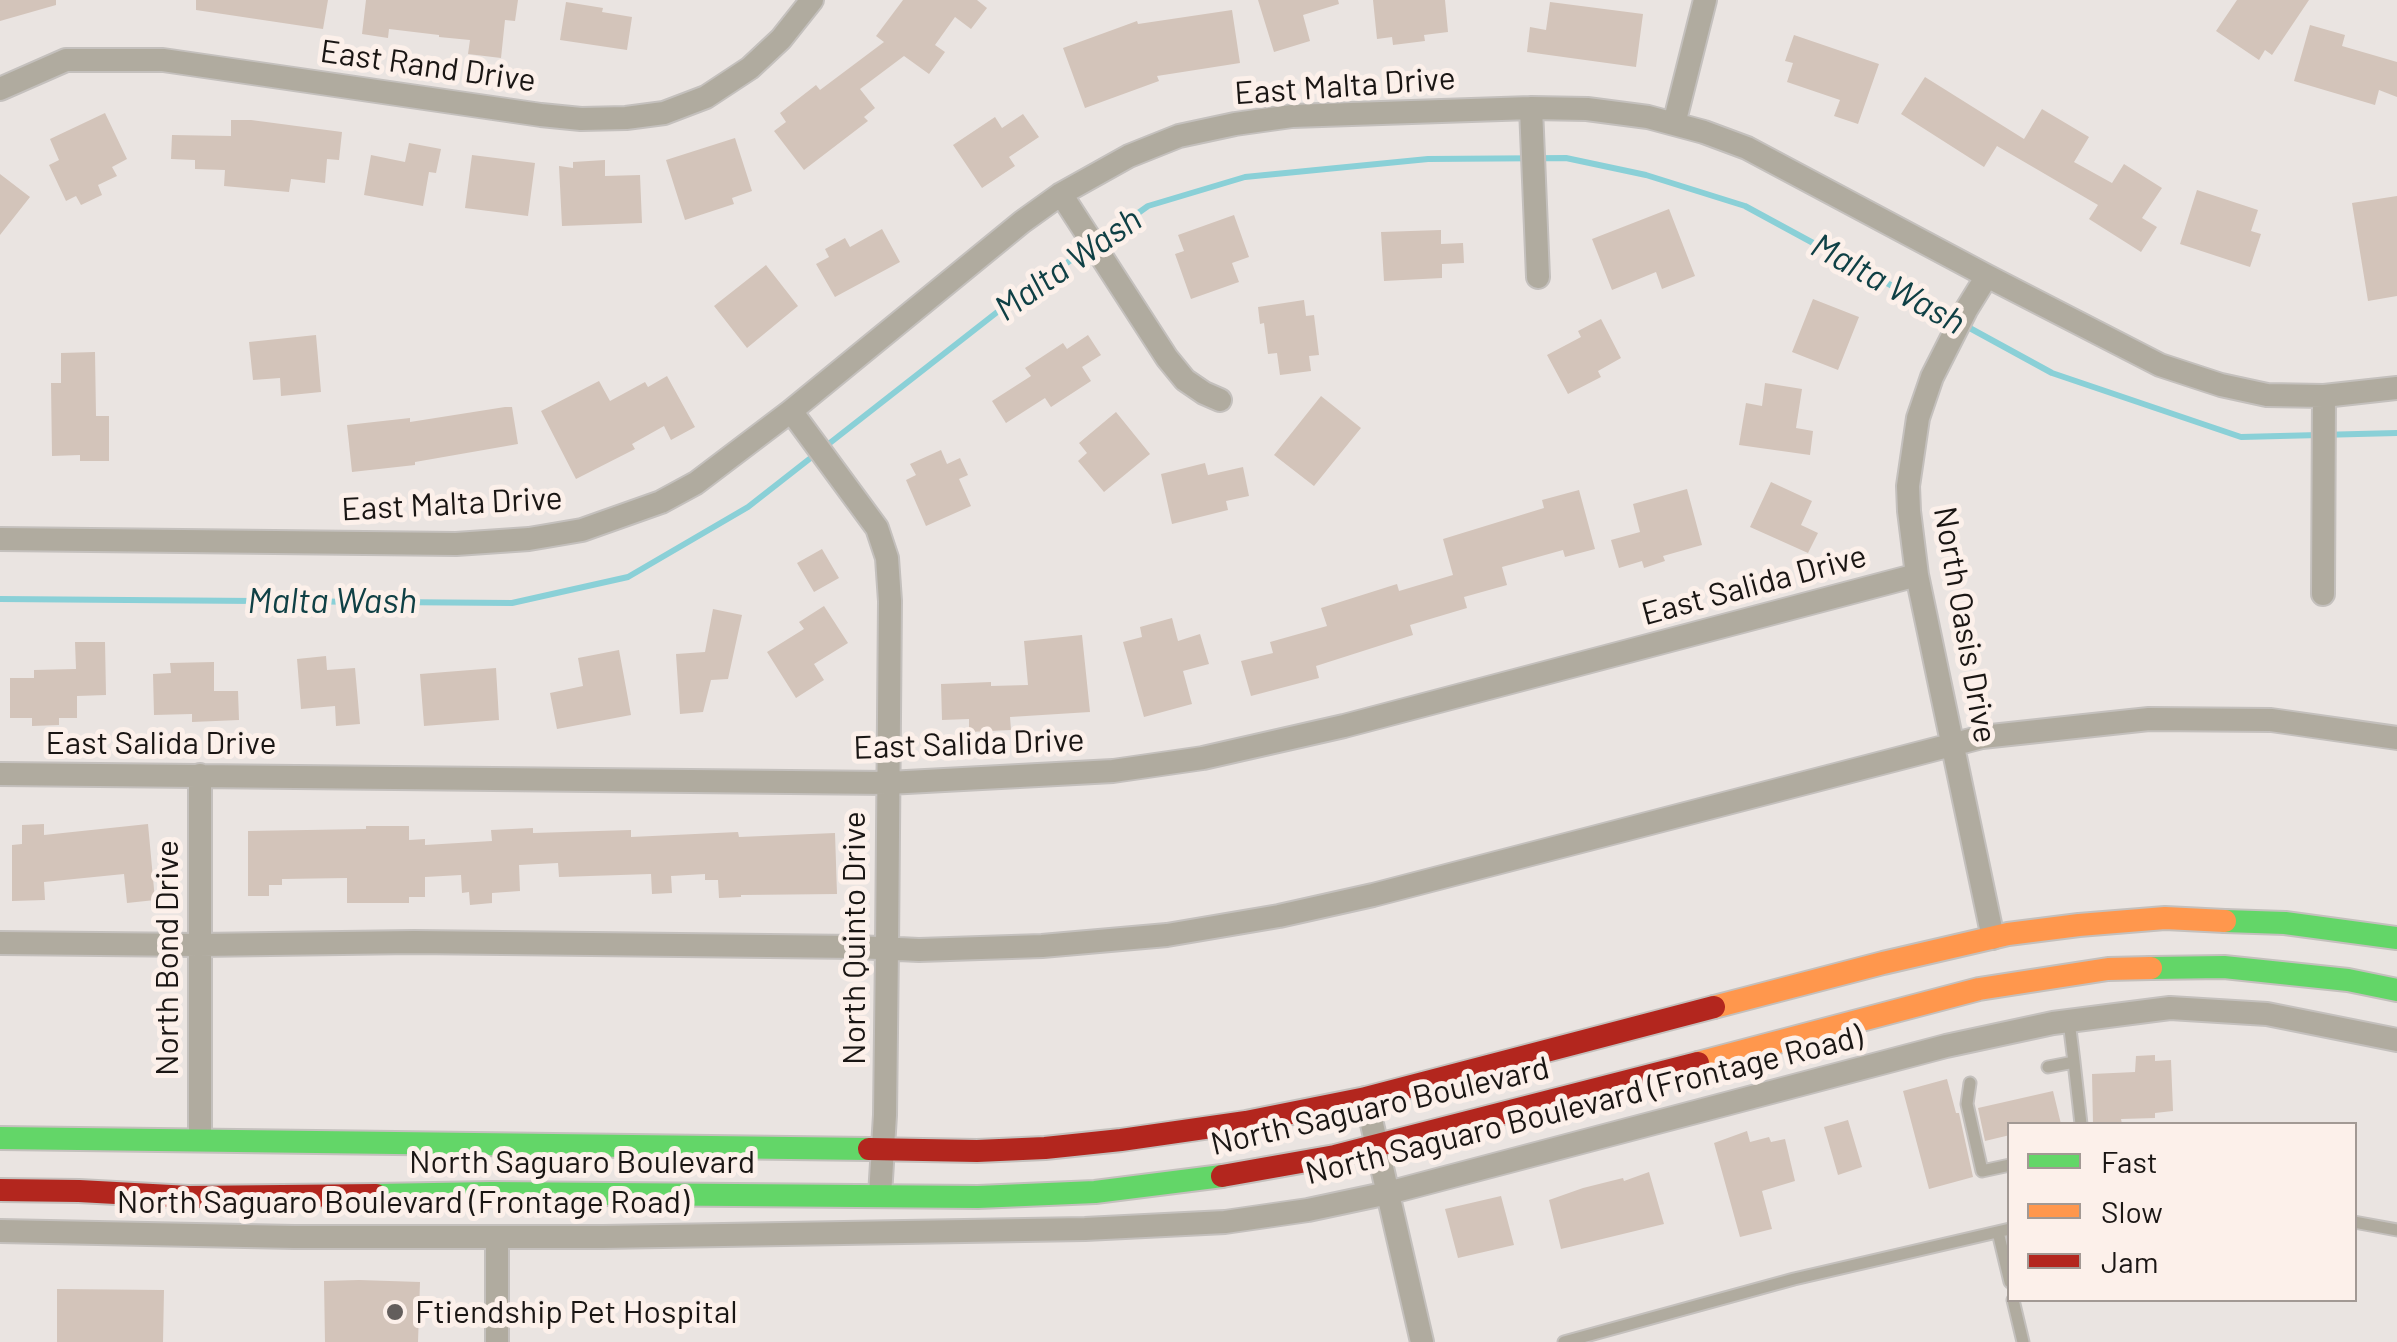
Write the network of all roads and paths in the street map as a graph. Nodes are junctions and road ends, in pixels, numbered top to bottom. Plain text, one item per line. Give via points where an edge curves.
1 (812, 0) edge
2 (1706, 0) edge
3 (0, 90) edge
4 (1531, 108) junction
5 (1674, 124) junction
6 (1061, 194) junction
7 (1987, 276) junction
8 (1538, 277) dead end
9 (2397, 388) edge
10 (2324, 396) junction
11 (1220, 400) dead end
12 (791, 411) junction
13 (0, 538) edge
14 (1918, 575) junction
15 (2323, 594) dead end
16 (2397, 738) edge
17 (1954, 744) junction
18 (0, 774) edge
19 (200, 775) junction
20 (888, 783) junction
21 (1993, 938) junction
22 (2397, 938) edge
23 (0, 943) edge
24 (199, 945) junction
25 (887, 948) junction
26 (2397, 990) edge
27 (2069, 1021) junction
28 (2397, 1040) edge
29 (2074, 1062) junction
30 (2048, 1067) dead end
31 (1970, 1083) dead end
32 (1366, 1098) junction
33 (2081, 1122) edge
34 (0, 1138) edge
35 (200, 1140) junction
36 (1377, 1145) junction
37 (882, 1149) junction
38 (2007, 1166) edge
39 (0, 1190) edge
40 (1388, 1194) junction
41 (880, 1196) junction
42 (2357, 1223) edge
43 (2004, 1230) edge
44 (2397, 1230) edge
45 (0, 1231) edge
46 (497, 1237) junction
47 (2007, 1256) edge
48 (2014, 1302) edge
49 (497, 1342) edge
50 (1422, 1342) edge
51 (1564, 1342) edge
52 (2023, 1342) edge

1 - 3 street, East Rand Drive via 750,68 706,97 626,118 541,115 163,60 66,60
2 - 5 street
4 - 5 street, East Malta Drive via 1587,109
4 - 6 street, East Malta Drive via 1236,124 1179,136
4 - 8 street
5 - 7 street, East Malta Drive via 1746,148
6 - 11 street via 1167,358 1186,380
6 - 12 street, East Malta Drive
7 - 10 street, East Malta Drive via 2176,370 2267,395
7 - 14 street, North Oasis Drive via 1932,377 1918,418 1908,486
9 - 10 street, East Malta Drive
10 - 15 street
12 - 13 street, East Malta Drive via 660,502 582,530 529,539 456,544
12 - 20 street, North Quinto Drive via 877,528 887,558
14 - 17 street, North Oasis Drive
14 - 20 street, East Salida Drive via 1203,758 1113,771
16 - 17 street via 2271,720 2149,719
17 - 21 street, North Oasis Drive
17 - 25 street via 1279,916 1042,946
18 - 19 street, East Salida Drive
19 - 20 street, East Salida Drive
19 - 24 street, North Bond Drive
20 - 25 street, North Quinto Drive
21 - 22 main road, North Saguaro Boulevard via 2165,918 2285,923
21 - 32 main road, North Saguaro Boulevard
23 - 24 street
24 - 25 street
24 - 35 street, North Bond Drive
25 - 37 street, North Quinto Drive
26 - 36 main road, North Saguaro Boulevard via 2224,967 2108,969 1979,988
27 - 28 street, North Saguaro Boulevard (Frontage Road) via 2182,1009 2267,1014
27 - 29 lane
27 - 40 street, North Saguaro Boulevard (Frontage Road) via 1946,1046
29 - 30 lane
29 - 33 lane
31 - 38 lane via 1967,1104 1982,1171
32 - 36 street
32 - 37 main road, North Saguaro Boulevard via 1102,1142
34 - 35 main road, North Saguaro Boulevard
35 - 37 main road, North Saguaro Boulevard
36 - 40 street
36 - 41 main road, North Saguaro Boulevard via 1096,1192
37 - 41 street, North Quinto Drive
39 - 41 main road, North Saguaro Boulevard via 189,1197
40 - 46 street, North Saguaro Boulevard (Frontage Road) via 1226,1222
40 - 50 street
42 - 44 lane
43 - 47 lane
43 - 51 lane
45 - 46 street, North Saguaro Boulevard (Frontage Road)
46 - 49 street
48 - 52 lane

